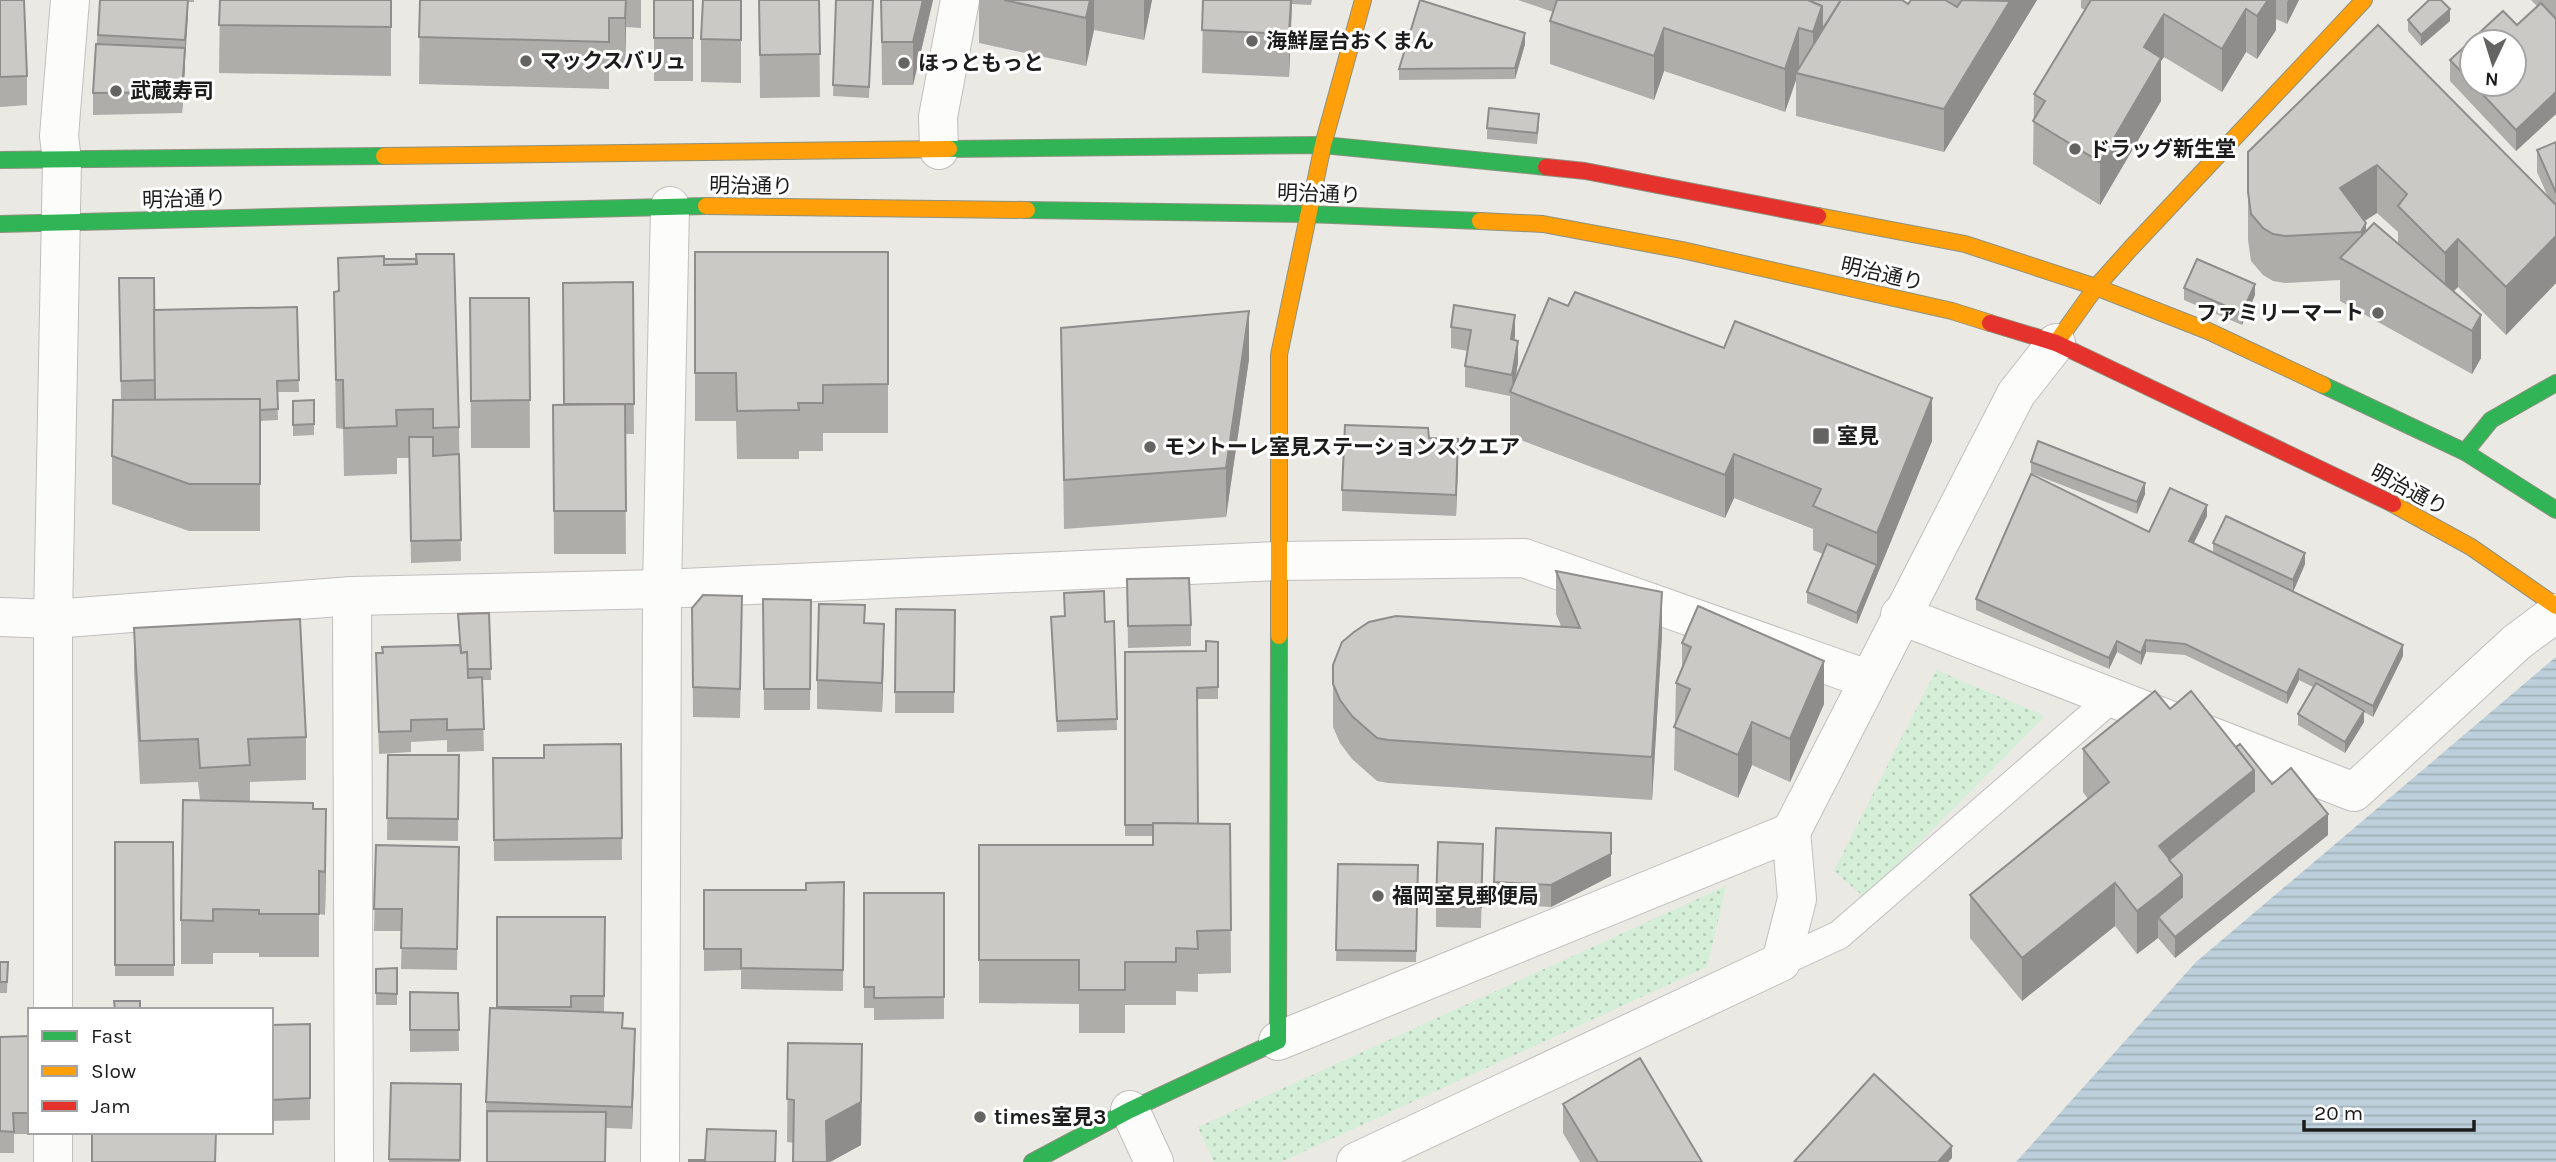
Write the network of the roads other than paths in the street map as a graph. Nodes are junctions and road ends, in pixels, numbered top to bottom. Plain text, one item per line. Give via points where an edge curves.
1 (70, 0) edge
2 (960, 0) edge
3 (1363, 0) edge
4 (2364, 0) edge
5 (1323, 145) junction
6 (939, 150) junction
7 (0, 160) edge
8 (62, 160) junction
9 (670, 206) junction
10 (1307, 214) junction
11 (60, 223) junction
12 (0, 224) edge
13 (2096, 287) junction
14 (2056, 343) junction
15 (2556, 383) edge
16 (2465, 452) junction
17 (2556, 510) edge
18 (1278, 561) junction
19 (662, 589) junction
20 (352, 596) junction
21 (2556, 606) edge
22 (2556, 613) edge
23 (1900, 615) junction
24 (0, 617) edge
25 (53, 619) junction
26 (1867, 680) junction
27 (2112, 698) junction
28 (1791, 831) junction
29 (1781, 962) junction
30 (53, 1008) edge
31 (1278, 1041) junction
32 (1130, 1111) junction
33 (53, 1134) edge
34 (53, 1162) edge
35 (354, 1162) edge
36 (660, 1162) edge
37 (1032, 1162) edge
38 (1154, 1162) edge
39 (1356, 1162) edge

1 - 8 street via 59,136
2 - 6 street via 937,117
3 - 5 street
4 - 13 street
5 - 6 street, 明治通り
5 - 10 street
5 - 13 street, 明治通り via 1585,171 1762,203 1965,244
6 - 8 street, 明治通り
7 - 8 street, 明治通り
8 - 11 street
9 - 10 street, 明治通り
9 - 11 street, 明治通り
9 - 19 street
10 - 14 street, 明治通り via 1544,224 1938,308
10 - 18 street via 1279,355
11 - 12 street, 明治通り
11 - 25 street
13 - 14 street
13 - 16 street, 明治通り via 2208,331
14 - 21 street, 明治通り via 2378,496 2471,547
14 - 23 street via 2016,394
15 - 16 street via 2491,420
16 - 17 street, 明治通り
18 - 19 street
18 - 26 street via 1524,558
18 - 31 street
19 - 20 street
19 - 36 street
20 - 25 street
20 - 35 street
22 - 27 street via 2517,642 2354,792
23 - 26 street
23 - 27 street
24 - 25 street
25 - 30 street
26 - 28 street
27 - 29 lane via 1839,935
28 - 29 street via 1797,899
28 - 31 street
29 - 39 street
31 - 32 street
32 - 37 street
32 - 38 street
33 - 34 street

